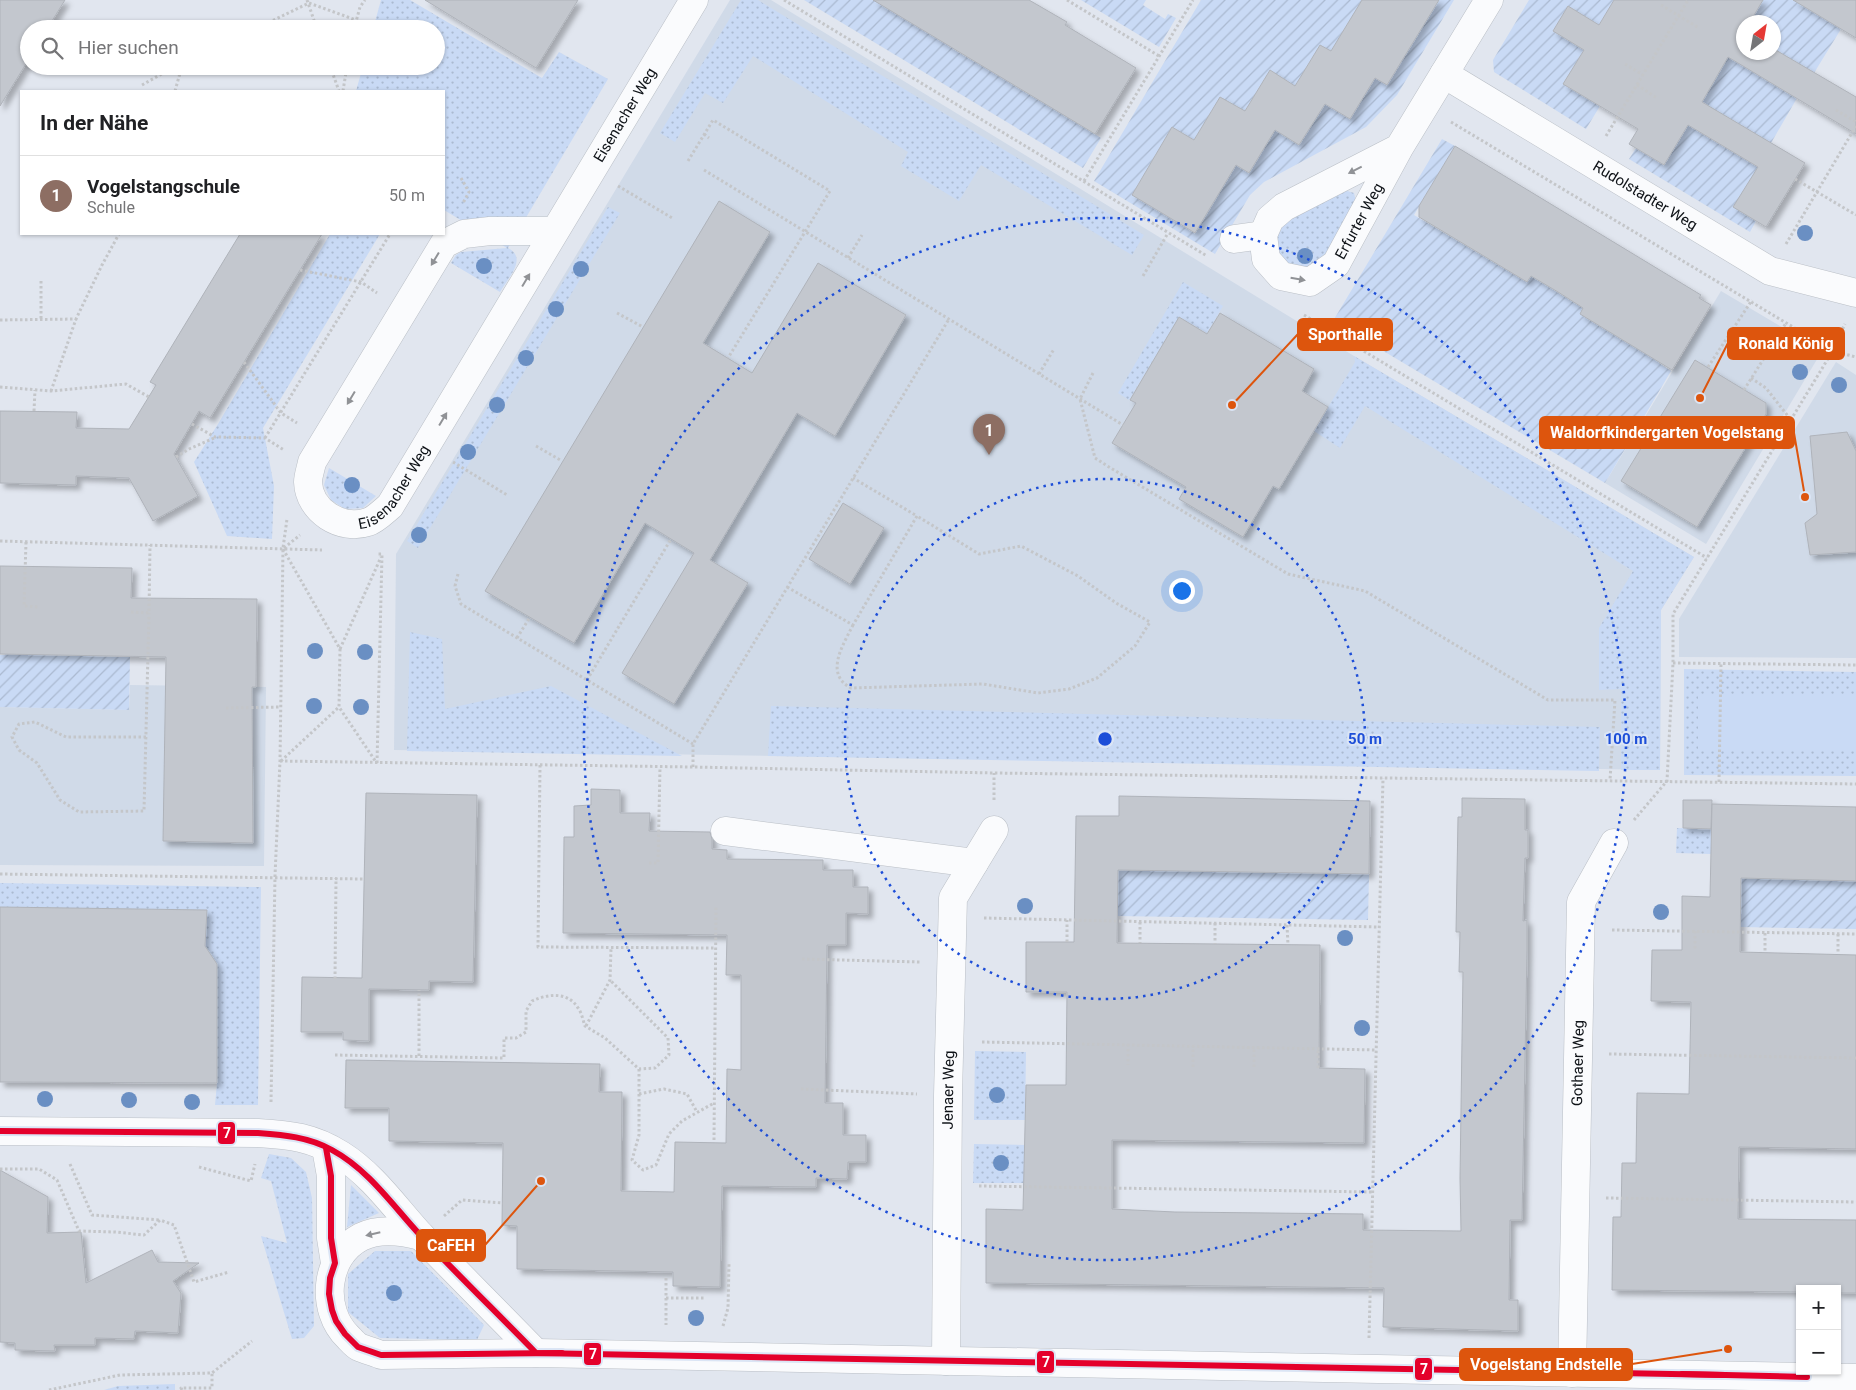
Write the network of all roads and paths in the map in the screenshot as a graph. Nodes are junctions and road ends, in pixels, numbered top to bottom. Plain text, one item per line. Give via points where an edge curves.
1 (364, 0) edge
2 (694, 0) edge
3 (784, 0) edge
4 (1067, 0) edge
5 (1193, 0) edge
6 (1489, 0) edge
7 (1688, 0) edge
8 (308, 2) edge
9 (1661, 5) dead end
10 (1679, 16) junction
11 (273, 20) edge
12 (314, 20) edge
13 (356, 20) joint
14 (1698, 28) dead end
15 (1159, 56) junction
16 (1625, 64) dead end
17 (1444, 74) junction
18 (160, 75) edge
19 (179, 75) edge
20 (333, 75) edge
21 (346, 75) edge
22 (1643, 75) junction
23 (142, 85) dead end
24 (1637, 85) junction
25 (175, 90) edge
26 (339, 90) edge
27 (343, 90) edge
28 (1657, 98) dead end
29 (1424, 106) junction
30 (1836, 110) dead end
31 (1856, 122) edge
32 (1856, 126) edge
33 (704, 134) junction
34 (709, 138) dead end
35 (1399, 148) junction
36 (688, 161) dead end
37 (1591, 162) junction
38 (592, 170) junction
39 (704, 170) dead end
40 (461, 178) dead end
41 (1795, 179) dead end
42 (1084, 181) junction
43 (1817, 192) junction
44 (1571, 194) junction
45 (462, 205) dead end
46 (1856, 215) edge
47 (674, 220) dead end
48 (555, 230) junction
49 (805, 232) junction
50 (1168, 233) junction
51 (862, 234) dead end
52 (118, 235) edge
53 (389, 235) edge
54 (1263, 235) junction
55 (1234, 239) dead end
56 (848, 258) junction
57 (1211, 259) dead end
58 (300, 270) dead end
59 (1770, 271) junction
60 (1143, 276) dead end
61 (41, 281) dead end
62 (361, 282) junction
63 (1856, 293) edge
64 (1751, 302) junction
65 (1296, 310) dead end
66 (617, 313) dead end
67 (41, 319) junction
68 (76, 319) junction
69 (949, 319) junction
70 (0, 320) edge
71 (1786, 323) junction
72 (643, 327) dead end
73 (1054, 349) dead end
74 (1833, 350) junction
75 (1856, 357) edge
76 (728, 358) dead end
77 (244, 362) dead end
78 (1708, 367) dead end
79 (1093, 373) dead end
80 (1039, 374) junction
81 (1751, 378) junction
82 (0, 387) edge
83 (35, 390) junction
84 (1744, 390) dead end
85 (51, 391) junction
86 (148, 397) dead end
87 (1080, 399) junction
88 (34, 411) dead end
89 (281, 413) junction
90 (1790, 420) junction
91 (192, 424) dead end
92 (1123, 424) dead end
93 (214, 438) junction
94 (266, 438) junction
95 (426, 446) junction
96 (536, 446) dead end
97 (176, 457) dead end
98 (562, 461) dead end
99 (312, 462) junction
100 (853, 478) junction
101 (506, 495) dead end
102 (917, 516) junction
103 (671, 539) dead end
104 (0, 541) edge
105 (26, 542) junction
106 (150, 545) junction
107 (283, 548) junction
108 (323, 550) dead end
109 (372, 553) dead end
110 (382, 554) junction
111 (1707, 558) junction
112 (458, 574) dead end
113 (787, 587) junction
114 (40, 607) dead end
115 (131, 612) dead end
116 (149, 613) junction
117 (530, 617) dead end
118 (853, 626) junction
119 (517, 638) junction
120 (340, 649) junction
121 (1673, 663) junction
122 (1722, 663) junction
123 (1856, 665) edge
124 (587, 680) junction
125 (281, 707) junction
126 (339, 707) junction
127 (226, 708) dead end
128 (146, 737) junction
129 (693, 744) junction
130 (280, 762) junction
131 (377, 763) junction
132 (540, 765) junction
133 (660, 767) junction
134 (693, 767) junction
135 (1383, 778) junction
136 (1610, 780) junction
137 (1667, 781) junction
138 (1719, 782) junction
139 (1856, 784) edge
140 (994, 830) dead end
141 (725, 832) dead end
142 (1614, 843) joint
143 (649, 863) dead end
144 (974, 863) junction
145 (0, 874) edge
146 (275, 876) junction
147 (336, 878) junction
148 (364, 879) dead end
149 (716, 908) dead end
150 (952, 918) junction
151 (1067, 920) junction
152 (1140, 922) junction
153 (1214, 923) junction
154 (1287, 925) junction
155 (1378, 927) junction
156 (1580, 930) junction
157 (1695, 931) junction
158 (1765, 933) junction
159 (1838, 934) junction
160 (1856, 934) edge
161 (1067, 942) dead end
162 (1140, 943) dead end
163 (1215, 944) dead end
164 (1288, 944) dead end
165 (610, 948) junction
166 (715, 948) junction
167 (1695, 951) dead end
168 (1765, 952) dead end
169 (1838, 954) dead end
170 (802, 959) dead end
171 (906, 961) dead end
172 (335, 979) dead end
173 (610, 980) junction
174 (420, 990) dead end
175 (585, 1026) junction
176 (949, 1041) junction
177 (1128, 1044) junction
178 (1193, 1046) junction
179 (1254, 1047) junction
180 (1318, 1048) junction
181 (1376, 1050) junction
182 (1578, 1053) junction
183 (335, 1054) dead end
184 (419, 1056) junction
185 (1856, 1058) edge
186 (1128, 1065) dead end
187 (1193, 1066) dead end
188 (1254, 1067) dead end
189 (1318, 1068) dead end
190 (639, 1069) junction
191 (801, 1089) dead end
192 (639, 1094) junction
193 (896, 1094) dead end
194 (714, 1102) junction
195 (697, 1112) junction
196 (0, 1131) edge
197 (68, 1131) junction
198 (258, 1133) junction
199 (714, 1140) dead end
200 (326, 1148) junction
201 (0, 1169) edge
202 (947, 1186) junction
203 (1373, 1192) junction
204 (1575, 1198) junction
205 (503, 1202) dead end
206 (1856, 1202) edge
207 (160, 1220) junction
208 (421, 1236) junction
209 (729, 1263) dead end
210 (335, 1264) junction
211 (229, 1272) dead end
212 (666, 1278) dead end
213 (666, 1298) junction
214 (705, 1298) dead end
215 (723, 1323) dead end
216 (252, 1342) dead end
217 (536, 1353) junction
218 (666, 1356) junction
219 (946, 1361) junction
220 (1368, 1368) junction
221 (1572, 1372) junction
222 (212, 1373) junction
223 (1856, 1378) edge
224 (49, 1390) edge
225 (182, 1390) edge

1 - 13 path
2 - 38 street, Eisenacher Weg
3 - 42 path
4 - 15 path
5 - 15 path
6 - 17 street, Erfurter Weg
7 - 10 path
8 - 11 path
8 - 12 path
8 - 13 path
9 - 10 path
10 - 14 path
10 - 22 path
15 - 42 path
16 - 22 path
17 - 29 street, Erfurter Weg
17 - 37 street, Rudolstadter Weg
18 - 23 path
19 - 25 path
20 - 26 path
21 - 27 path
22 - 24 path
24 - 28 path
24 - 37 path
29 - 35 street, Erfurter Weg
29 - 44 path
30 - 31 path
32 - 43 path
33 - 34 path
33 - 36 path
33 - 49 path via 713,120 830,190
35 -> 54 street, Erfurter Weg via 1284,207 1270,219
54 -> 35 street, Erfurter Weg via 1266,259 1281,276 1310,282 1336,264
37 - 44 path
37 - 59 street, Rudolstadter Weg
38 - 47 path
38 - 48 street, Eisenacher Weg
39 - 49 path
40 - 45 path via 469,192
41 - 43 path
42 - 50 path
43 - 46 path
43 - 59 path
44 - 64 path
95 -> 48 street, Eisenacher Weg
48 -> 99 street, Eisenacher Weg via 464,234 444,244
49 - 56 path
49 - 76 path
50 - 57 path
50 - 60 path
51 - 56 path
52 - 68 path
53 - 62 path
54 - 55 street
56 - 69 path
58 - 62 path
59 - 63 street, Rudolstadter Weg
59 - 64 path
61 - 67 path
62 - 89 path
64 - 71 path
64 - 78 path
65 - 111 path
66 - 72 path
67 - 68 path
67 - 70 path
68 - 85 path
69 - 80 path
69 - 100 path
71 - 74 path
71 - 81 path
73 - 80 path
74 - 75 path
74 - 90 path
77 - 89 path
79 - 87 path
80 - 87 path
81 - 84 path
81 - 90 path via 1766,388
82 - 83 path
83 - 85 path
83 - 88 path
85 - 86 path via 126,384
87 - 92 path
87 - 136 path via 1095,458 1288,574 1365,591 1548,700 1615,700
89 - 94 path
90 - 111 path
91 - 93 path
93 - 94 path
93 - 97 path
94 - 99 path via 295,457
95 - 99 street, Eisenacher Weg via 390,506 369,522 346,524 325,515 313,501 308,482
95 - 101 path
96 - 98 path
100 - 102 path
100 - 113 path
102 - 118 path
102 - 118 path via 979,554 1021,546 1078,576 1150,622 1135,646 1097,678 1069,689 1038,693 983,684 851,688 842,683 838,674 838,656
103 - 124 path
104 - 105 path
105 - 106 path
105 - 114 path via 24,606
106 - 107 path
106 - 116 path
107 - 108 path
107 - 120 path
107 - 125 path
109 - 110 path
110 - 120 path
110 - 131 path
111 - 121 path via 1673,614
112 - 119 path via 454,586 461,604
113 - 118 path
113 - 129 path
115 - 116 path
116 - 128 path
117 - 119 path
119 - 124 path
120 - 126 path
121 - 122 path
121 - 137 path
122 - 123 path
122 - 138 path
124 - 129 path
125 - 127 path
125 - 130 path
126 - 130 path
126 - 131 path
128 - 128 path via 144,811 79,812 60,800 36,763 19,750 12,737 19,724 35,722 66,737
129 - 134 path
130 - 131 path
130 - 146 path
131 - 132 path
132 - 133 path
132 - 165 path via 538,947
133 - 134 path
133 - 143 path via 658,863
134 - 135 path
135 - 136 path
135 - 155 path
136 - 137 path
137 - 138 path
137 - 142 path
138 - 139 path
140 - 144 street, Jenaer Weg
141 - 144 street
142 - 156 street, Gothaer Weg via 1581,902
144 - 150 street, Jenaer Weg via 953,898
145 - 146 path
146 - 147 path
146 - 198 path via 271,1106 258,1121
147 - 148 path
147 - 172 path
149 - 166 path
150 - 151 path
150 - 176 street, Jenaer Weg
151 - 152 path
151 - 161 path
152 - 153 path
152 - 162 path
153 - 154 path
153 - 163 path
154 - 155 path
154 - 164 path
155 - 181 path
156 - 157 path
156 - 182 street, Gothaer Weg
157 - 158 path
157 - 167 path
158 - 159 path
158 - 168 path
159 - 160 path
159 - 169 path
165 - 166 path
165 - 173 path
166 - 194 path
170 - 171 path
173 - 175 path
173 - 190 path via 668,1038 669,1055 655,1068
174 - 184 path
175 - 184 path via 578,1006 565,997 552,994 532,1001 526,1011 526,1032 516,1038 504,1038 504,1058
175 - 190 path via 605,1038
176 - 177 path
176 - 202 street, Jenaer Weg
177 - 178 path
177 - 186 path
178 - 179 path
178 - 187 path
179 - 180 path
179 - 188 path
180 - 181 path
180 - 189 path
181 - 203 path
182 - 185 path
182 - 204 street, Gothaer Weg
183 - 184 path
190 - 192 path
191 - 193 path
192 - 195 path via 664,1089 687,1094
192 - 195 path via 639,1135 632,1160 644,1170 656,1165 669,1134 682,1120
194 - 195 path
194 - 199 path
196 - 197 street
197 - 198 street
197 - 207 path via 69,1160 92,1215
198 - 200 street via 307,1138
200 - 208 street via 361,1170
200 - 210 street via 331,1176 331,1238
201 - 207 path via 39,1169 57,1180 79,1231 144,1235
202 - 203 path
202 - 219 street, Jenaer Weg
203 - 220 path
204 - 206 path
204 - 221 street, Gothaer Weg
205 - 208 path via 462,1200
207 - 211 path via 174,1225 194,1282
208 -> 210 street via 390,1231 360,1237 348,1246
208 - 217 street
209 - 215 path via 728,1308
210 - 217 street via 330,1278 332,1310 345,1334 358,1347 381,1355
212 - 213 path
213 - 214 path
213 - 218 path
216 - 222 path
217 - 218 street
218 - 219 street
219 - 220 street
220 - 221 street
221 - 223 street
222 - 224 path via 120,1375
222 - 225 path via 212,1388

